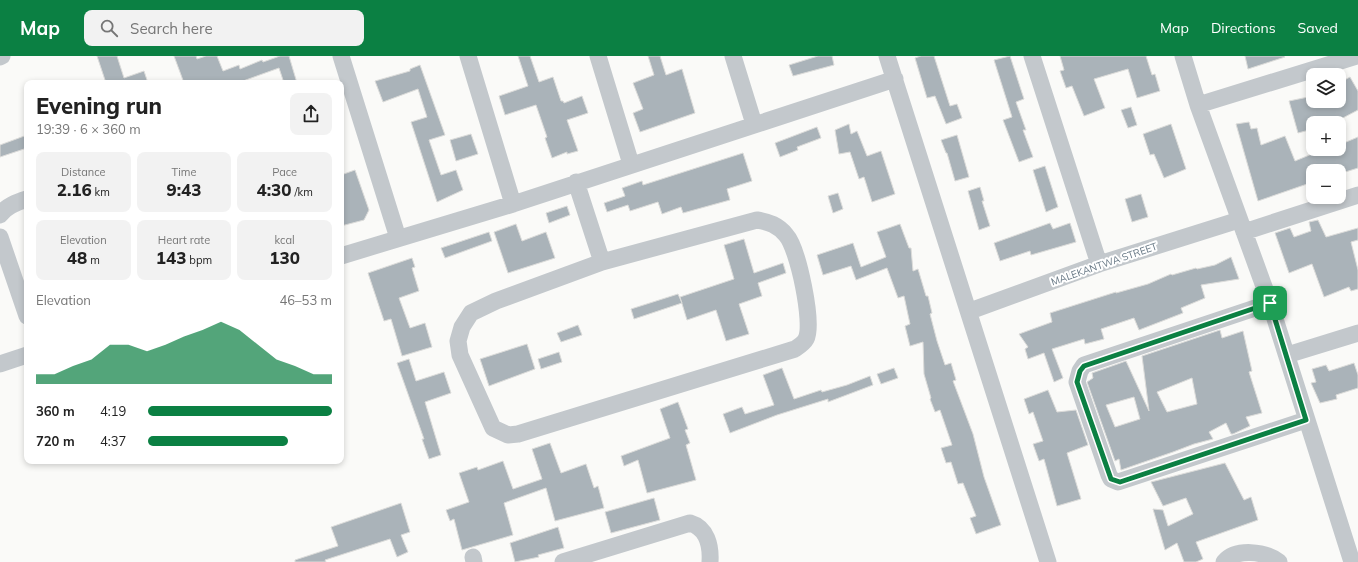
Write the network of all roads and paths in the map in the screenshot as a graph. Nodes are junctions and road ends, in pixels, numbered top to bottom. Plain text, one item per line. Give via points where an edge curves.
1 (341, 56) edge
2 (468, 56) edge
3 (598, 56) edge
4 (733, 56) edge
5 (887, 56) edge
6 (1032, 56) edge
7 (1183, 56) edge
8 (1357, 56) edge
9 (895, 79) junction
10 (1198, 105) junction
11 (754, 124) junction
12 (631, 164) junction
13 (576, 182) junction
14 (1358, 195) edge
15 (24, 200) edge
16 (514, 204) junction
17 (0, 215) edge
18 (1241, 226) junction
19 (0, 236) edge
20 (398, 238) junction
21 (344, 255) edge
22 (602, 262) junction
23 (1099, 264) junction
24 (1270, 303) junction
25 (24, 307) edge
26 (970, 311) junction
27 (1358, 333) edge
28 (1287, 355) junction
29 (24, 356) edge
30 (0, 364) edge
31 (1306, 420) junction
32 (563, 562) edge
33 (710, 562) edge
34 (1048, 562) edge
35 (1224, 562) edge
36 (1279, 562) edge
37 (1352, 562) edge

1 - 20 street
2 - 16 street
3 - 12 street
4 - 11 street
5 - 9 street
6 - 23 street
7 - 10 street
8 - 10 street
9 - 11 street
9 - 26 street
10 - 18 street
11 - 12 street
12 - 13 street
13 - 16 street
13 - 22 street
14 - 18 street, MALEKANTWA STREET
15 - 17 street via 3,210
16 - 20 street
18 - 23 street, MALEKANTWA STREET
18 - 24 street
19 - 25 street
20 - 21 street
22 - 22 street via 496,301 472,313 462,327 458,341 460,354 493,428 508,435 518,434 795,349 806,340 809,329 807,301 793,249 788,236 770,222 757,220
23 - 26 street, MALEKANTWA STREET
24 - 28 street
24 - 31 street via 1084,366 1077,382 1109,475 1118,482
26 - 34 street
27 - 28 street
28 - 31 street
29 - 30 street
31 - 37 street
32 - 33 street via 690,524 699,526 704,531
35 - 36 street via 1228,558 1247,552 1270,555

